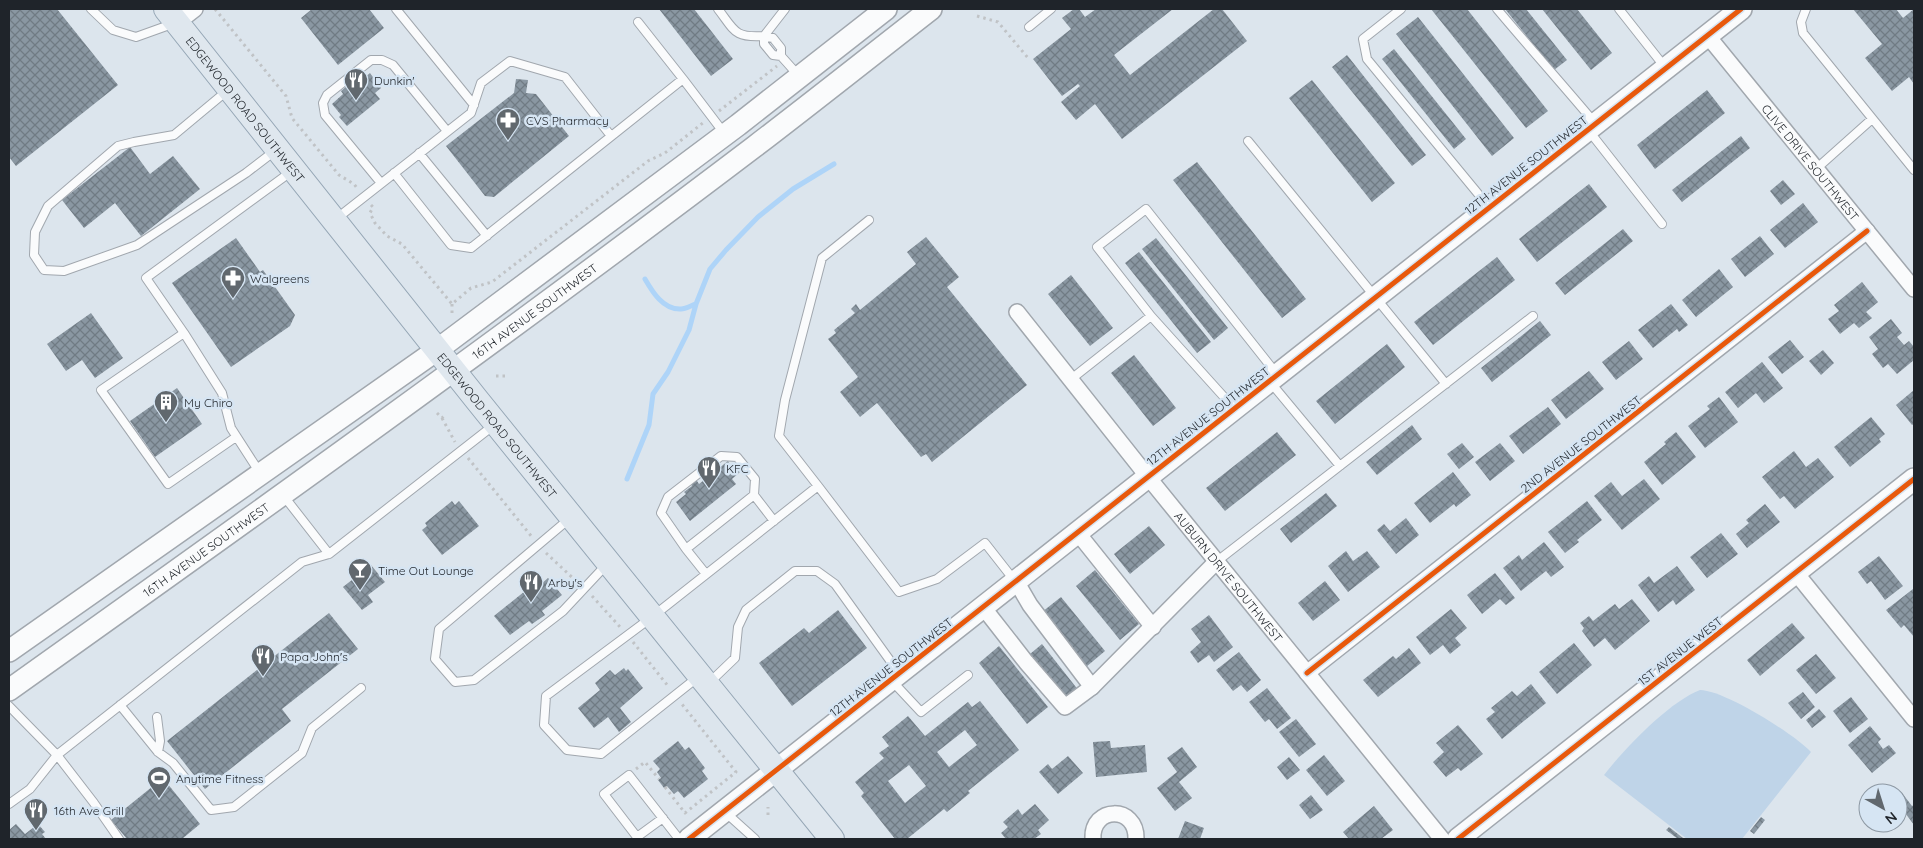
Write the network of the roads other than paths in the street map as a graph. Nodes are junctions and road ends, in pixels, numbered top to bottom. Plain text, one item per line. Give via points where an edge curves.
1 (91, 9) edge
2 (396, 9) edge
3 (718, 9) edge
4 (785, 9) edge
5 (886, 9) edge
6 (931, 9) edge
7 (1051, 9) edge
8 (1401, 9) edge
9 (1497, 9) edge
10 (1619, 9) edge
11 (1740, 9) edge
12 (1806, 9) edge
13 (179, 13) edge
14 (638, 22) dead end
15 (1029, 27) dead end
16 (1707, 35) junction
17 (764, 36) junction
18 (1666, 68) junction
19 (799, 77) junction
20 (683, 79) junction
21 (230, 89) junction
22 (474, 105) junction
23 (1872, 118) junction
24 (1591, 127) junction
25 (447, 131) junction
26 (725, 135) junction
27 (611, 136) junction
28 (1248, 141) dead end
29 (277, 149) junction
30 (419, 153) junction
31 (1816, 169) junction
32 (294, 170) junction
33 (1914, 170) edge
34 (394, 173) junction
35 (381, 183) junction
36 (1489, 207) junction
37 (334, 220) junction
38 (869, 220) dead end
39 (1662, 224) dead end
40 (1867, 231) junction
41 (486, 236) junction
42 (1914, 289) edge
43 (1375, 297) junction
44 (1017, 312) dead end
45 (1152, 316) junction
46 (1533, 316) dead end
47 (184, 333) junction
48 (437, 350) junction
49 (453, 370) junction
50 (1273, 378) junction
51 (1070, 380) junction
52 (1446, 384) junction
53 (1234, 409) junction
54 (496, 424) junction
55 (236, 437) junction
56 (1340, 466) junction
57 (261, 475) junction
58 (1148, 477) junction
59 (1914, 478) edge
60 (818, 486) junction
61 (283, 495) junction
62 (754, 495) junction
63 (571, 517) junction
64 (774, 521) junction
65 (1077, 532) junction
66 (686, 549) junction
67 (329, 554) junction
68 (1216, 562) junction
69 (608, 563) junction
70 (1796, 572) junction
71 (706, 574) junction
72 (1016, 581) junction
73 (983, 607) junction
74 (652, 617) junction
75 (1153, 626) junction
76 (9, 651) edge
77 (1307, 673) junction
78 (968, 675) dead end
79 (895, 677) junction
80 (703, 681) junction
81 (1092, 687) junction
82 (361, 688) dead end
83 (9, 690) edge
84 (120, 705) junction
85 (9, 706) edge
86 (157, 717) dead end
87 (1914, 719) edge
88 (158, 752) junction
89 (57, 755) junction
90 (775, 771) junction
91 (9, 804) edge
92 (724, 811) junction
93 (663, 818) junction
94 (1467, 836) edge
95 (119, 839) edge
96 (679, 839) edge
97 (689, 839) edge
98 (755, 839) edge
99 (832, 839) edge
100 (1093, 839) edge
101 (1136, 839) edge
102 (1442, 839) edge

1 - 13 lane via 113,30 136,37
2 - 22 lane
3 - 17 lane via 739,35 746,38
4 - 17 lane
5 - 19 main road, 16TH AVENUE SOUTHWEST
6 - 49 main road, 16TH AVENUE SOUTHWEST via 754,146
7 - 15 lane
8 - 36 lane via 1363,39 1367,59
9 - 24 lane via 1565,88
10 - 18 lane
11 - 16 main road, 12TH AVENUE SOUTHWEST
12 - 23 lane via 1801,22 1804,34
13 - 21 main road, EDGEWOOD ROAD SOUTHWEST
14 - 20 lane
16 - 18 main road, 12TH AVENUE SOUTHWEST
16 - 31 street, CLIVE DRIVE SOUTHWEST
17 - 19 lane via 773,38 781,48 783,58
18 - 24 main road, 12TH AVENUE SOUTHWEST
19 - 26 main road, 16TH AVENUE SOUTHWEST
20 - 26 lane
20 - 27 lane
21 - 29 main road, EDGEWOOD ROAD SOUTHWEST
21 - 29 lane via 174,136 118,146 48,206 35,232 34,255 44,270 64,271 137,245
22 - 25 lane via 471,113
22 - 27 lane via 481,83 510,60 565,76
23 - 31 lane
23 - 33 lane
24 - 36 main road, 12TH AVENUE SOUTHWEST
24 - 39 lane
25 - 30 lane
25 - 35 lane via 393,65 371,60 327,95 323,103 325,115
26 - 48 main road, 16TH AVENUE SOUTHWEST
27 - 41 lane
28 - 43 lane
29 - 32 main road, EDGEWOOD ROAD SOUTHWEST
30 - 34 lane
30 - 41 lane
31 - 40 street, CLIVE DRIVE SOUTHWEST
32 - 37 main road, EDGEWOOD ROAD SOUTHWEST
32 - 47 lane via 146,278
34 - 35 lane
34 - 41 lane via 451,245 470,248
35 - 37 lane
36 - 43 main road, 12TH AVENUE SOUTHWEST
37 - 48 main road, EDGEWOOD ROAD SOUTHWEST
38 - 60 lane via 822,258 785,400 779,436
40 - 42 street, CLIVE DRIVE SOUTHWEST
40 - 77 street, 2ND AVENUE SOUTHWEST
43 - 50 main road, 12TH AVENUE SOUTHWEST
43 - 52 lane
44 - 51 street, AUBURN DRIVE SOUTHWEST
45 - 50 lane via 1097,247 1146,209
45 - 51 lane
45 - 53 lane
46 - 52 lane
47 - 55 lane via 222,393
47 - 55 lane via 101,390 168,484
48 - 49 main road, EDGEWOOD ROAD SOUTHWEST
48 - 57 main road, 16TH AVENUE SOUTHWEST
49 - 54 main road, EDGEWOOD ROAD SOUTHWEST
49 - 61 main road, 16TH AVENUE SOUTHWEST
50 - 53 main road, 12TH AVENUE SOUTHWEST
50 - 56 lane
51 - 58 street, AUBURN DRIVE SOUTHWEST
52 - 56 lane
53 - 58 main road, 12TH AVENUE SOUTHWEST
54 - 63 main road, EDGEWOOD ROAD SOUTHWEST
54 - 67 lane
55 - 57 lane
56 - 68 lane
57 - 76 main road, 16TH AVENUE SOUTHWEST
58 - 65 main road, 12TH AVENUE SOUTHWEST
58 - 68 street, AUBURN DRIVE SOUTHWEST
59 - 70 main road, 1ST AVENUE WEST
60 - 64 lane
60 - 72 lane via 899,592 937,579 985,543
61 - 67 lane
61 - 83 main road, 16TH AVENUE SOUTHWEST
62 - 64 lane
62 - 66 lane
62 - 66 lane via 755,479 737,457 720,456 668,497 661,513
63 - 69 main road, EDGEWOOD ROAD SOUTHWEST
63 - 69 lane via 439,629 435,659 456,682 474,680 563,611
64 - 71 lane
65 - 72 main road, 12TH AVENUE SOUTHWEST
65 - 75 street
66 - 71 lane
67 - 84 lane via 302,562
68 - 75 street
68 - 77 street, AUBURN DRIVE SOUTHWEST
69 - 74 main road, EDGEWOOD ROAD SOUTHWEST
70 - 87 street
70 - 94 main road, 1ST AVENUE WEST
71 - 74 lane
72 - 73 main road, 12TH AVENUE SOUTHWEST
72 - 81 street
73 - 79 main road, 12TH AVENUE SOUTHWEST
73 - 81 street via 1065,707
74 - 80 main road, EDGEWOOD ROAD SOUTHWEST
74 - 80 lane via 546,696 544,725 567,750 602,754 675,695
75 - 81 street
77 - 102 street, AUBURN DRIVE SOUTHWEST
78 - 79 lane via 921,712
79 - 80 lane via 835,584 817,571 795,571 746,610 738,627 735,658
79 - 90 main road, 12TH AVENUE SOUTHWEST
80 - 90 main road, EDGEWOOD ROAD SOUTHWEST
82 - 88 lane via 312,728 302,752 234,806 212,810 173,763
84 - 88 lane
84 - 89 lane
85 - 89 lane
86 - 88 lane
89 - 91 lane via 30,789
89 - 95 lane
90 - 92 main road, 12TH AVENUE SOUTHWEST
90 - 99 main road, EDGEWOOD ROAD SOUTHWEST
92 - 97 main road, 12TH AVENUE SOUTHWEST
92 - 98 lane
93 - 93 lane via 628,774 604,794 637,836
93 - 96 lane
100 - 101 street via 1101,818 1117,814 1132,822

